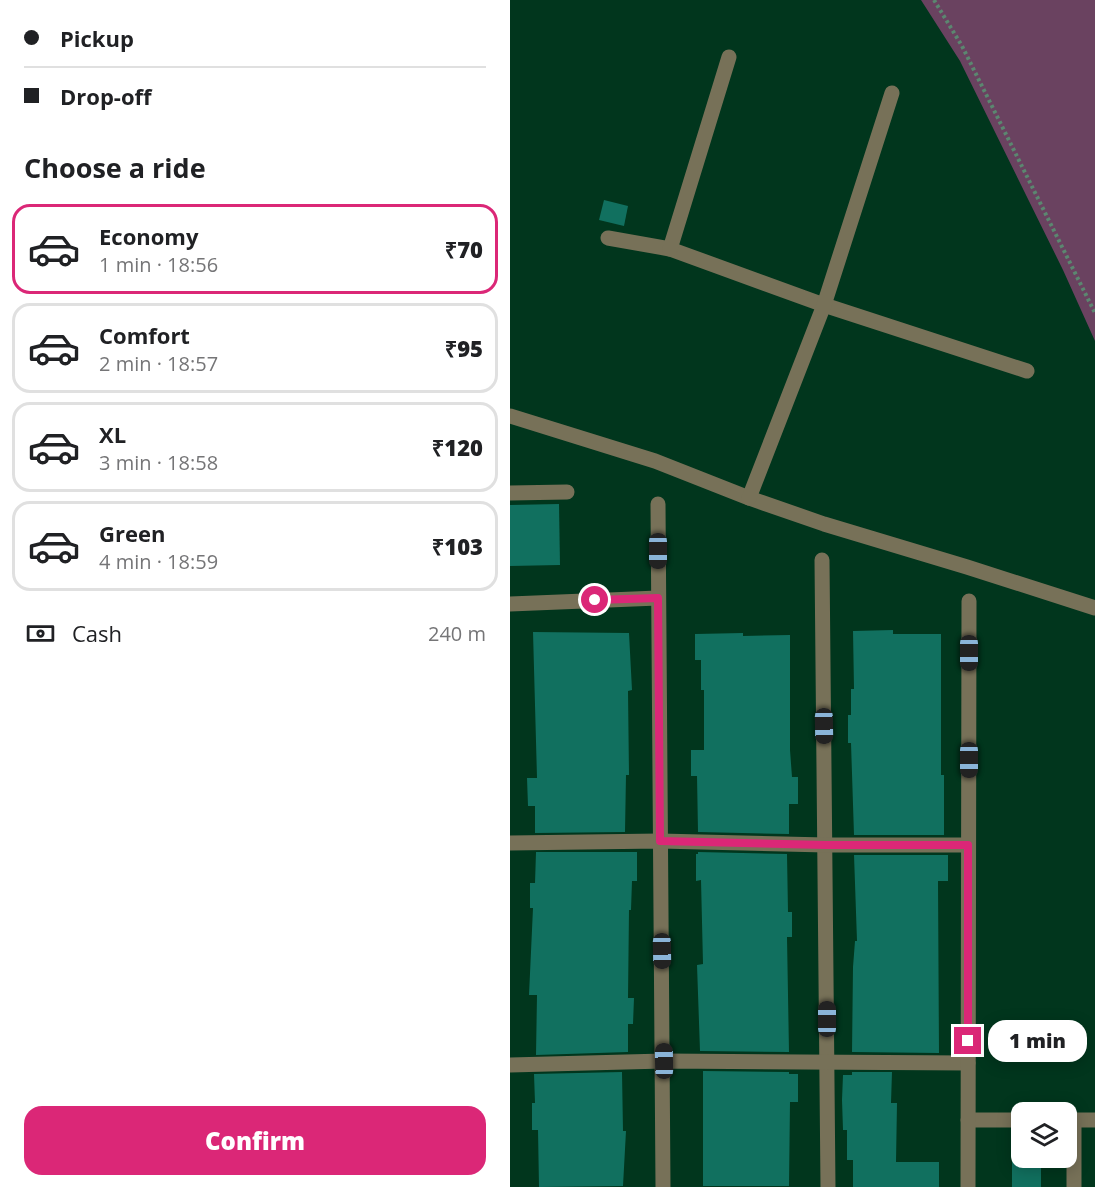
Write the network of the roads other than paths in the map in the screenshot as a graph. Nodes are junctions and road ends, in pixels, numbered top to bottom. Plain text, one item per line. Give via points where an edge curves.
1 (729, 57) dead end
2 (892, 93) dead end
3 (608, 238) dead end
4 (670, 249) junction
5 (824, 305) junction
6 (1027, 371) dead end
7 (510, 416) edge
8 (567, 492) dead end
9 (510, 493) edge
10 (749, 498) junction
11 (658, 504) dead end
12 (822, 560) dead end
13 (658, 598) junction
14 (969, 601) dead end
15 (510, 604) edge
16 (1095, 608) edge
17 (660, 841) junction
18 (510, 843) edge
19 (826, 845) junction
20 (968, 845) junction
21 (664, 1061) junction
22 (828, 1062) junction
23 (968, 1063) junction
24 (510, 1065) edge
25 (968, 1120) junction
26 (1011, 1120) edge
27 (1077, 1120) edge
28 (1095, 1120) edge
29 (1073, 1168) edge
30 (663, 1187) edge
31 (828, 1187) edge
32 (968, 1187) edge
33 (1074, 1187) edge

1 - 4 street
2 - 5 street
3 - 4 street
4 - 5 street
5 - 6 street
5 - 10 street
7 - 10 street via 655,461
8 - 9 street
10 - 16 street
11 - 13 street
12 - 19 street
13 - 15 street
13 - 17 street
14 - 20 street
17 - 18 street
17 - 19 street
17 - 21 street
19 - 20 street
19 - 22 street
20 - 23 street
21 - 22 street
21 - 24 street
21 - 30 street
22 - 23 street
22 - 31 street
23 - 25 street
25 - 26 street
25 - 32 street
27 - 28 street
29 - 33 street

